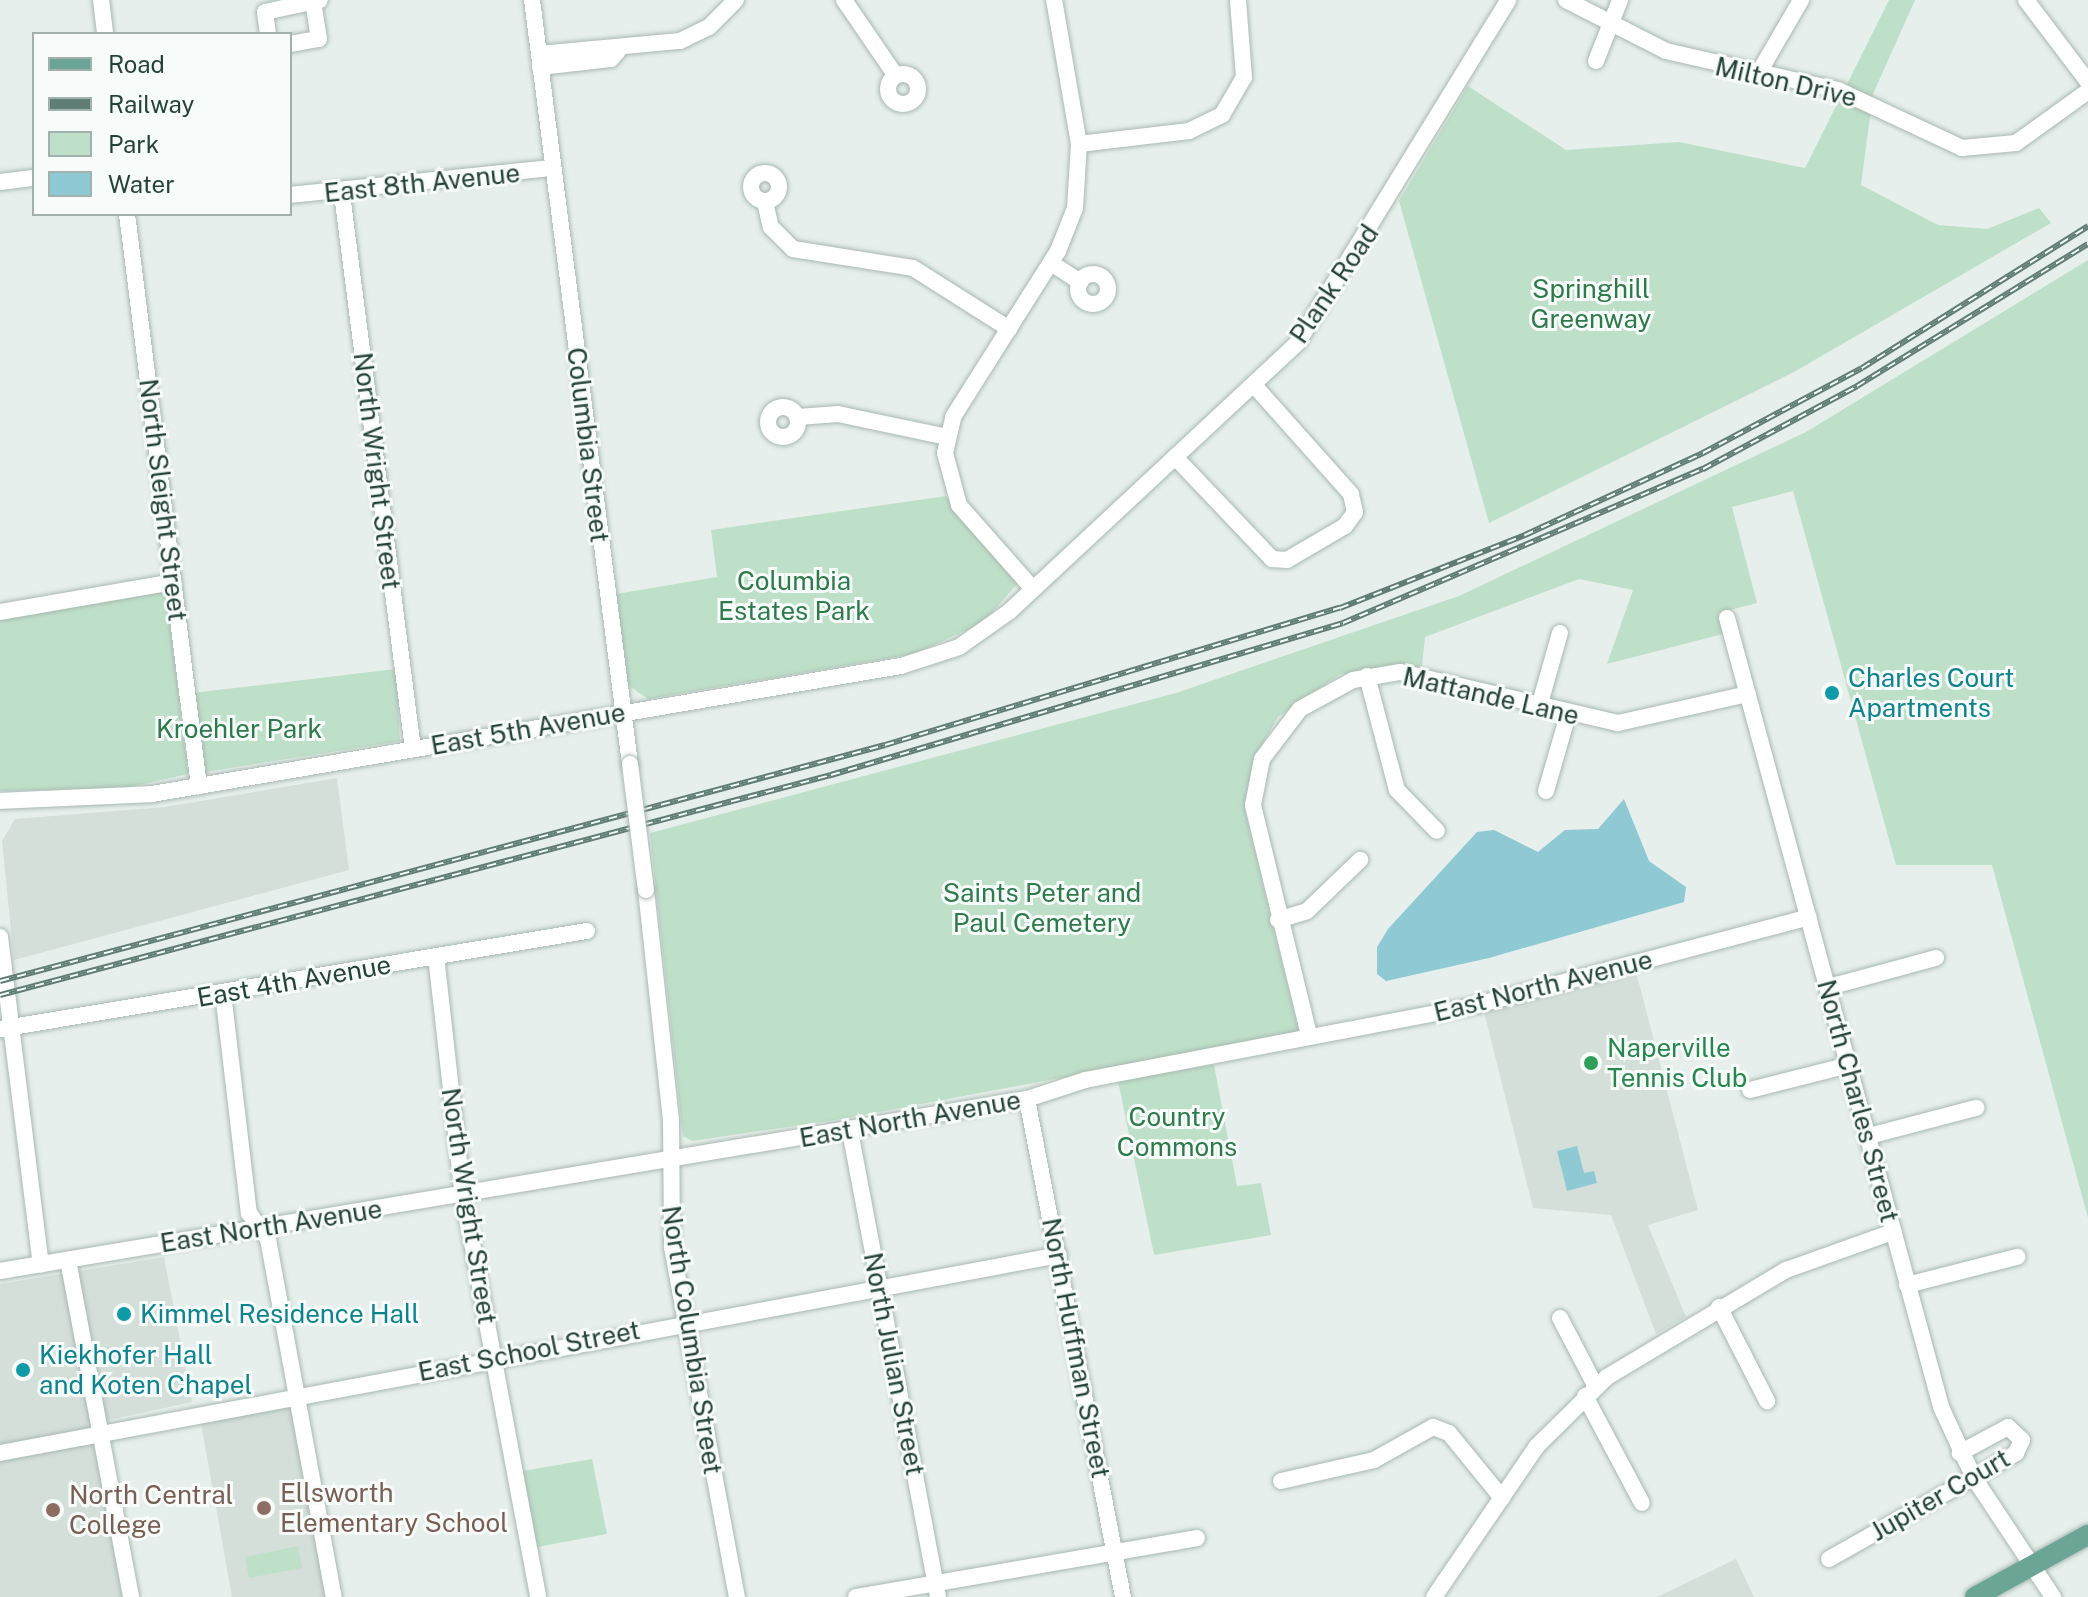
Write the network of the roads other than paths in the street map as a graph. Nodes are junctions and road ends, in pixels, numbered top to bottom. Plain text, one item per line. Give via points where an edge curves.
1 (101, 0) edge
2 (532, 0) edge
3 (736, 0) edge
4 (844, 0) edge
5 (1054, 0) edge
6 (1238, 0) edge
7 (1508, 0) edge
8 (1566, 0) edge
9 (1620, 0) edge
10 (1801, 0) edge
11 (2026, 0) edge
12 (316, 1) edge
13 (1607, 23) junction
14 (105, 32) edge
15 (268, 32) edge
16 (292, 44) edge
17 (540, 60) junction
18 (1596, 61) dead end
19 (1758, 74) junction
20 (896, 76) dead end
21 (2088, 82) edge
22 (2088, 91) edge
23 (1079, 144) junction
24 (553, 168) junction
25 (32, 178) edge
26 (0, 182) edge
27 (342, 194) junction
28 (292, 195) edge
29 (765, 202) dead end
30 (127, 216) edge
31 (1051, 263) junction
32 (1080, 282) dead end
33 (1009, 329) junction
34 (1254, 385) junction
35 (798, 417) dead end
36 (947, 437) junction
37 (1175, 457) junction
38 (173, 582) junction
39 (1033, 589) junction
40 (0, 612) edge
41 (1727, 618) dead end
42 (1560, 633) dead end
43 (1367, 676) junction
44 (1748, 694) junction
45 (1539, 707) junction
46 (623, 712) junction
47 (1568, 715) junction
48 (413, 749) junction
49 (199, 786) junction
50 (1546, 791) dead end
51 (0, 801) edge
52 (1437, 831) dead end
53 (1360, 860) dead end
54 (646, 890) joint
55 (1809, 917) junction
56 (1278, 920) junction
57 (587, 931) dead end
58 (0, 937) edge
59 (436, 956) junction
60 (1936, 958) dead end
61 (1829, 987) junction
62 (223, 993) junction
63 (5, 1028) edge
64 (1309, 1035) junction
65 (1849, 1065) junction
66 (1750, 1090) dead end
67 (1027, 1099) junction
68 (1976, 1108) dead end
69 (850, 1131) junction
70 (1869, 1136) junction
71 (672, 1160) junction
72 (463, 1195) junction
73 (259, 1228) junction
74 (1893, 1232) junction
75 (1059, 1255) junction
76 (2017, 1257) dead end
77 (68, 1260) junction
78 (41, 1264) junction
79 (0, 1271) edge
80 (879, 1285) junction
81 (1907, 1285) junction
82 (1719, 1307) junction
83 (1560, 1318) dead end
84 (685, 1320) junction
85 (493, 1359) junction
86 (1590, 1391) junction
87 (296, 1397) junction
88 (1767, 1401) dead end
89 (101, 1434) junction
90 (0, 1453) edge
91 (1960, 1453) junction
92 (1974, 1478) junction
93 (1281, 1481) dead end
94 (1502, 1498) junction
95 (1642, 1503) dead end
96 (2088, 1535) edge
97 (1197, 1538) dead end
98 (1115, 1552) junction
99 (1829, 1559) dead end
100 (2032, 1566) junction
101 (936, 1590) edge
102 (131, 1597) edge
103 (334, 1597) edge
104 (538, 1597) edge
105 (737, 1597) edge
106 (856, 1597) edge
107 (1123, 1597) edge
108 (1434, 1597) edge
109 (1975, 1597) edge
110 (2053, 1597) edge

1 - 14 street
2 - 17 street, Columbia Street
3 - 17 street via 691,37
4 - 20 street
5 - 23 street
6 - 23 street via 1244,77 1222,115 1189,131
7 - 34 street, Plank Road via 1319,316
8 - 13 street, Milton Drive
9 - 13 street
10 - 19 street
11 - 21 street
12 - 15 street via 265,12
12 - 16 street via 319,39
13 - 18 street
13 - 19 street, Milton Drive via 1666,51
17 - 24 street, Columbia Street
19 - 22 street, Milton Drive via 1838,90 1976,150 2016,143
23 - 31 street via 1075,208
24 - 27 street, East 8th Avenue
24 - 46 street, Columbia Street
25 - 26 street
27 - 28 street, East 8th Avenue
27 - 48 street, North Wright Street
29 - 33 street via 771,227 793,249 913,268
30 - 38 street, North Sleight Street
31 - 32 street
31 - 33 street
33 - 36 street
34 - 37 street, Plank Road
34 - 37 street via 1351,494 1352,521 1287,560 1272,559
35 - 36 street via 838,414
36 - 39 street via 954,497
37 - 39 street, Plank Road
38 - 40 street
38 - 49 street, North Sleight Street
39 - 46 street, East 5th Avenue via 984,632 923,661
41 - 44 street, North Charles Street
42 - 45 street
43 - 45 street, Mattande Lane via 1423,676
43 - 52 street via 1397,790
43 - 56 street, Mattande Lane via 1300,709 1262,759 1253,819
44 - 47 street, Mattande Lane via 1642,720
44 - 55 street, North Charles Street
45 - 47 street, Mattande Lane
46 - 48 street, East 5th Avenue
46 - 54 street, Columbia Street, bridge
47 - 50 street
48 - 49 street, East 5th Avenue
49 - 51 street, East 5th Avenue via 85,801
53 - 56 street via 1307,911
54 - 71 street, North Columbia Street
55 - 61 street, North Charles Street
55 - 64 street, East North Avenue via 1477,1005
56 - 64 street, Mattande Lane
57 - 59 street, East 4th Avenue
58 - 63 street
59 - 62 street, East 4th Avenue
59 - 72 street, North Wright Street
60 - 61 street
61 - 65 street, North Charles Street
62 - 63 street, East 4th Avenue
62 - 73 street via 249,1213
63 - 78 street
64 - 67 street, East North Avenue
65 - 66 street
65 - 70 street, North Charles Street
67 - 69 street, East North Avenue
67 - 75 street, North Huffman Street
68 - 70 street
69 - 71 street, East North Avenue
69 - 80 street, North Julian Street
70 - 74 street, North Charles Street
71 - 72 street, East North Avenue
71 - 84 street, North Columbia Street via 671,1235
72 - 73 street, East North Avenue
72 - 85 street, North Wright Street
73 - 77 street, East North Avenue
73 - 87 street via 268,1239
74 - 81 street, North Charles Street
74 - 82 street via 1822,1252
75 - 80 street, East School Street
75 - 98 street, North Huffman Street
76 - 81 street
77 - 78 street, East North Avenue
77 - 89 street
78 - 79 street, East North Avenue
80 - 84 street, East School Street
80 - 101 street, North Julian Street
81 - 91 street, North Charles Street
82 - 86 street
82 - 88 street
83 - 86 street
84 - 85 street, East School Street
84 - 105 street, North Columbia Street
85 - 87 street, East School Street
85 - 104 street, North Wright Street
86 - 94 street
86 - 95 street
87 - 89 street, East School Street
87 - 103 street
89 - 90 street, East School Street
89 - 102 street
91 - 92 street, North Charles Street
91 - 92 street, Jupiter Court via 2008,1427 2020,1434 2016,1453
92 - 99 street, Jupiter Court
92 - 100 street, North Charles Street
93 - 94 street via 1374,1460 1433,1427 1449,1433
94 - 108 street
96 - 100 main road
97 - 98 street
98 - 101 street
98 - 107 street, North Huffman Street
100 - 109 main road
100 - 110 street, North Charles Street
101 - 106 street

